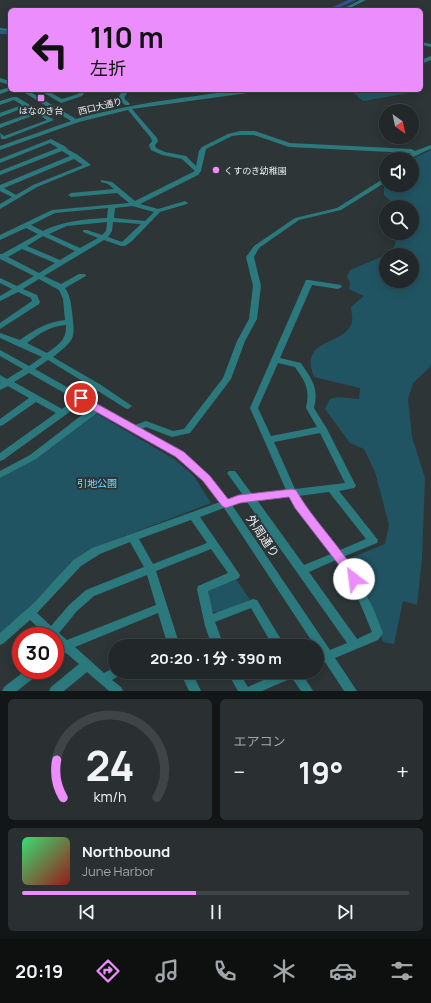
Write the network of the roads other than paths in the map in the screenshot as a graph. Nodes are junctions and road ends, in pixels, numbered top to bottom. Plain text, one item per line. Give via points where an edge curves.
1 (364, 0) edge
2 (346, 8) edge
3 (27, 92) edge
4 (45, 92) edge
5 (82, 92) edge
6 (125, 92) edge
7 (240, 92) edge
8 (0, 103) edge
9 (46, 104) junction
10 (126, 104) dead end
11 (27, 105) junction
12 (36, 110) junction
13 (130, 110) dead end
14 (0, 114) edge
15 (74, 121) junction
16 (0, 126) edge
17 (0, 135) edge
18 (431, 147) edge
19 (0, 148) edge
20 (64, 148) junction
21 (413, 152) edge
22 (418, 152) edge
23 (76, 156) junction
24 (0, 161) edge
25 (198, 171) junction
26 (0, 173) edge
27 (103, 181) dead end
28 (379, 183) edge
29 (0, 187) edge
30 (117, 191) junction
31 (16, 197) junction
32 (185, 203) dead end
33 (135, 204) junction
34 (112, 206) junction
35 (0, 207) edge
36 (76, 208) junction
37 (158, 211) junction
38 (110, 221) junction
39 (146, 223) junction
40 (25, 225) junction
41 (85, 231) dead end
42 (43, 234) junction
43 (0, 238) edge
44 (103, 238) junction
45 (22, 246) junction
46 (80, 252) junction
47 (1, 257) edge
48 (60, 263) junction
49 (39, 276) junction
50 (82, 276) dead end
51 (0, 280) edge
52 (61, 287) junction
53 (338, 287) dead end
54 (18, 289) junction
55 (0, 299) edge
56 (69, 322) junction
57 (0, 327) edge
58 (0, 335) edge
59 (22, 343) junction
60 (0, 353) edge
61 (48, 357) junction
62 (275, 360) junction
63 (28, 369) junction
64 (2, 382) edge
65 (98, 387) junction
66 (35, 398) junction
67 (81, 398) junction
68 (128, 406) dead end
69 (97, 408) junction
70 (61, 412) junction
71 (0, 422) edge
72 (135, 428) junction
73 (324, 429) junction
74 (268, 440) junction
75 (0, 458) edge
76 (232, 473) dead end
77 (0, 475) edge
78 (332, 489) junction
79 (292, 493) junction
80 (249, 498) junction
81 (226, 504) junction
82 (193, 515) junction
83 (134, 538) junction
84 (214, 544) junction
85 (339, 556) junction
86 (150, 568) junction
87 (302, 571) junction
88 (162, 607) junction
89 (30, 614) junction
90 (209, 620) junction
91 (45, 627) edge
92 (57, 627) edge
93 (172, 639) edge
94 (216, 639) edge
95 (275, 639) edge
96 (310, 639) edge
97 (0, 640) edge
98 (64, 643) edge
99 (67, 645) junction
100 (355, 645) junction
101 (64, 648) edge
102 (324, 657) edge
103 (324, 660) edge
104 (88, 664) junction
105 (108, 676) edge
106 (23, 679) edge
107 (104, 679) junction
108 (188, 679) edge
109 (237, 679) edge
110 (278, 679) edge
111 (299, 679) edge
112 (192, 690) edge
113 (8, 691) edge
114 (55, 691) edge
115 (117, 691) edge
116 (244, 691) edge
117 (250, 691) edge
118 (308, 691) edge
119 (351, 691) edge

1 - 2 street
3 - 9 street
4 - 5 street via 61,102
6 - 10 street via 121,98
7 - 15 street, 西口大通り via 143,105
8 - 11 street via 15,98
9 - 12 street
9 - 15 street
11 - 12 street
11 - 14 street
12 - 16 street
12 - 17 street via 51,120 3,138
13 - 25 street via 154,137 153,149 164,154 184,157
15 - 19 street, 西口大通り
18 - 22 street
20 - 23 street
20 - 24 street via 51,141
20 - 26 street
21 - 25 street via 289,145 255,133 240,133 204,148
23 - 29 street
23 - 31 street via 88,165 35,186
25 - 33 street via 147,200
27 - 30 street via 110,183
28 - 72 street via 339,209 297,219 256,247 250,257 257,286 253,319 220,390 191,428 182,433 172,434 146,424
29 - 31 street
30 - 33 street
30 - 36 street via 73,195
31 - 35 street
32 - 37 street
33 - 34 street
33 - 37 street
34 - 36 street
34 - 38 street
36 - 40 street via 51,212
37 - 39 street
38 - 39 street via 130,220
38 - 42 street via 69,224
38 - 44 street via 109,231
39 - 44 street via 123,245
40 - 42 street
40 - 43 street
41 - 44 street
42 - 45 street
42 - 46 street
44 - 46 street
45 - 47 street
45 - 48 street
46 - 48 street
47 - 49 street
48 - 49 street
49 - 52 street
49 - 54 street
50 - 52 street
51 - 54 street
52 - 56 street via 66,297
53 - 62 street via 309,282
54 - 55 street
54 - 57 street via 34,297 36,302
56 - 59 street via 45,326
56 - 61 street via 68,340
58 - 59 street
59 - 61 street
60 - 63 street, 外周通り
61 - 63 street
61 - 65 street
62 - 73 street via 298,365 312,385 314,394 310,408
62 - 74 street via 254,408
63 - 64 street
63 - 67 street, 外周通り
64 - 66 street
65 - 67 street
65 - 68 street
66 - 70 street
66 - 71 street
67 - 69 street, 外周通り
67 - 70 street
69 - 72 street, 外周通り
69 - 77 street via 33,457
70 - 75 street
72 - 81 street, 外周通り via 189,462 206,478
73 - 74 street
73 - 78 street via 351,483 351,486
74 - 79 street
76 - 80 street
78 - 79 street
78 - 85 street via 373,538 370,542
79 - 80 street
79 - 85 street
80 - 81 street
80 - 87 street
81 - 82 street
81 - 96 street, 外周通り
82 - 83 street
82 - 84 street
83 - 86 street
83 - 89 street via 96,550 82,558
84 - 86 street
84 - 90 street via 235,575 202,589
85 - 87 street
85 - 100 street via 368,608 378,633
86 - 88 street
86 - 92 street via 90,593 77,603
87 - 100 street
88 - 93 street
88 - 99 street
89 - 91 street
89 - 97 street
90 - 94 street
90 - 95 street via 253,602
98 - 99 street
99 - 101 street
99 - 104 street
100 - 102 street
103 - 119 street, 外周通り
104 - 107 street
104 - 114 street
105 - 107 street
106 - 113 street
107 - 115 street
108 - 112 street
109 - 116 street
110 - 117 street
111 - 118 street

